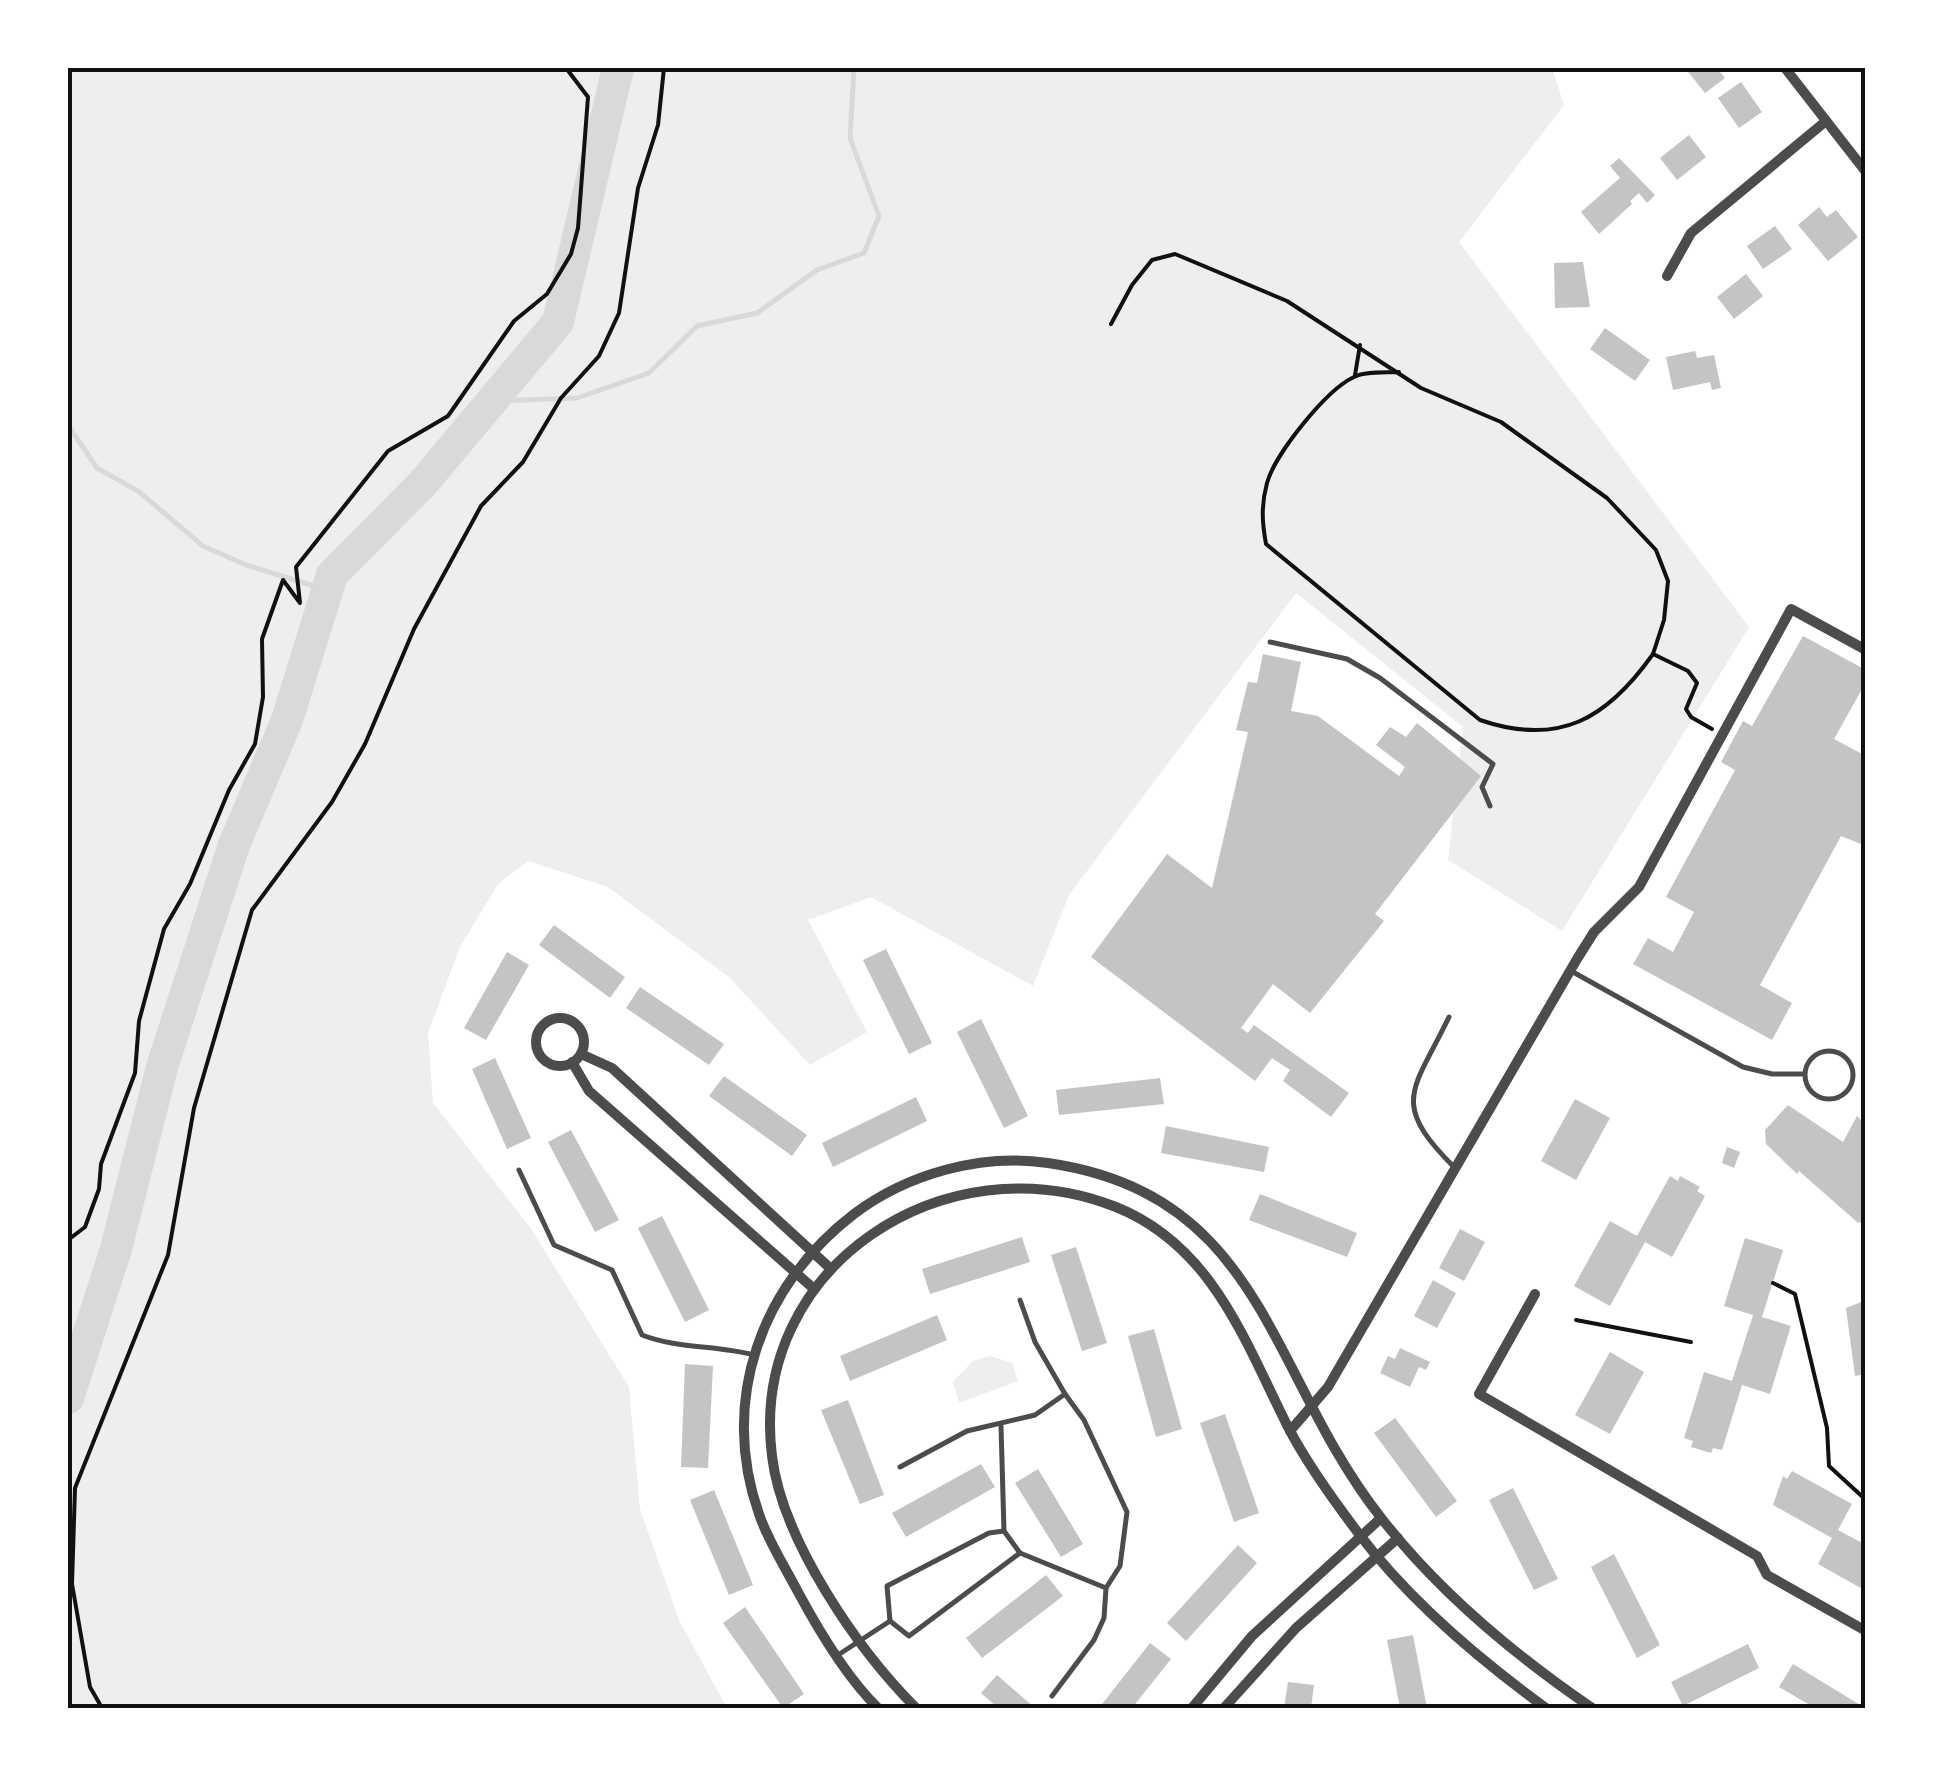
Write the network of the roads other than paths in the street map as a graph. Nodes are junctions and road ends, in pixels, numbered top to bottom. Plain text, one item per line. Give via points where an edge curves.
1 (1785, 68) edge
2 (1826, 121) junction
3 (1866, 150) edge
4 (1857, 161) junction
5 (1866, 172) edge
6 (1667, 276) dead end
7 (1270, 642) dead end
8 (1866, 650) edge
9 (1490, 806) dead end
10 (1570, 971) junction
11 (1449, 1018) dead end
12 (577, 1058) junction
13 (1804, 1074) junction
14 (1402, 1090) dead end
15 (1414, 1090) junction
16 (1029, 1162) junction
17 (1453, 1166) junction
18 (519, 1170) dead end
19 (1028, 1188) junction
20 (810, 1252) junction
21 (831, 1269) junction
22 (792, 1274) junction
23 (813, 1288) junction
24 (1535, 1294) dead end
25 (1020, 1300) dead end
26 (754, 1355) junction
27 (1065, 1394) junction
28 (1309, 1408) junction
29 (1001, 1426) junction
30 (1290, 1430) junction
31 (900, 1467) dead end
32 (1381, 1518) junction
33 (1004, 1531) junction
34 (1360, 1534) junction
35 (1398, 1538) junction
36 (1020, 1553) junction
37 (1378, 1556) junction
38 (1106, 1588) junction
39 (890, 1622) junction
40 (1866, 1632) edge
41 (861, 1640) junction
42 (838, 1655) junction
43 (1052, 1696) dead end
44 (878, 1708) edge
45 (916, 1708) edge
46 (1192, 1708) edge
47 (1224, 1708) edge
48 (1546, 1708) edge
49 (1592, 1708) edge

1 - 2 street
2 - 4 street
2 - 6 street via 1691,233
3 - 4 lane
4 - 5 street
7 - 9 lane via 1346,659 1380,678 1493,764 1482,788
8 - 10 street via 1791,610 1639,886 1594,932
10 - 13 lane via 1742,1067
10 - 17 street
11 - 15 lane
12 - 12 street via 584,1038 576,1024 562,1018 546,1022 538,1051 556,1066
12 - 20 street via 612,1068
12 - 22 street via 589,1091
13 - 13 lane via 1816,1095 1829,1099 1842,1096 1853,1072 1848,1059 1822,1052
14 - 15 lane
15 - 17 lane via 1412,1114
16 - 19 street
16 - 20 street via 958,1166 916,1179 860,1210
16 - 28 street via 1127,1183 1197,1226 1248,1288
17 - 28 street via 1328,1387
18 - 26 lane via 554,1245 612,1270 642,1335 668,1345
19 - 21 street via 964,1192 926,1204 886,1224
19 - 30 street via 1116,1208 1180,1246 1226,1302
20 - 21 street
20 - 22 street
21 - 23 street
22 - 23 street
22 - 26 street via 765,1318
23 - 41 street via 776,1374 772,1458 784,1506
24 - 40 street via 1479,1394 1758,1556 1768,1574
25 - 27 lane
26 - 42 street via 743,1411 759,1516
27 - 29 lane via 1035,1415
27 - 38 lane via 1127,1512 1120,1566
28 - 30 street
28 - 32 street
29 - 31 lane via 967,1432
29 - 33 lane
30 - 34 street
32 - 34 street
32 - 35 street
33 - 36 lane
33 - 39 lane via 887,1586
34 - 37 street
34 - 46 street via 1252,1636
35 - 37 street
35 - 49 street via 1500,1638
36 - 38 lane
36 - 39 lane via 909,1636
37 - 47 street via 1296,1628
37 - 48 street via 1482,1658
38 - 43 lane via 1094,1640
39 - 41 lane
41 - 42 lane
41 - 45 street
42 - 44 street

